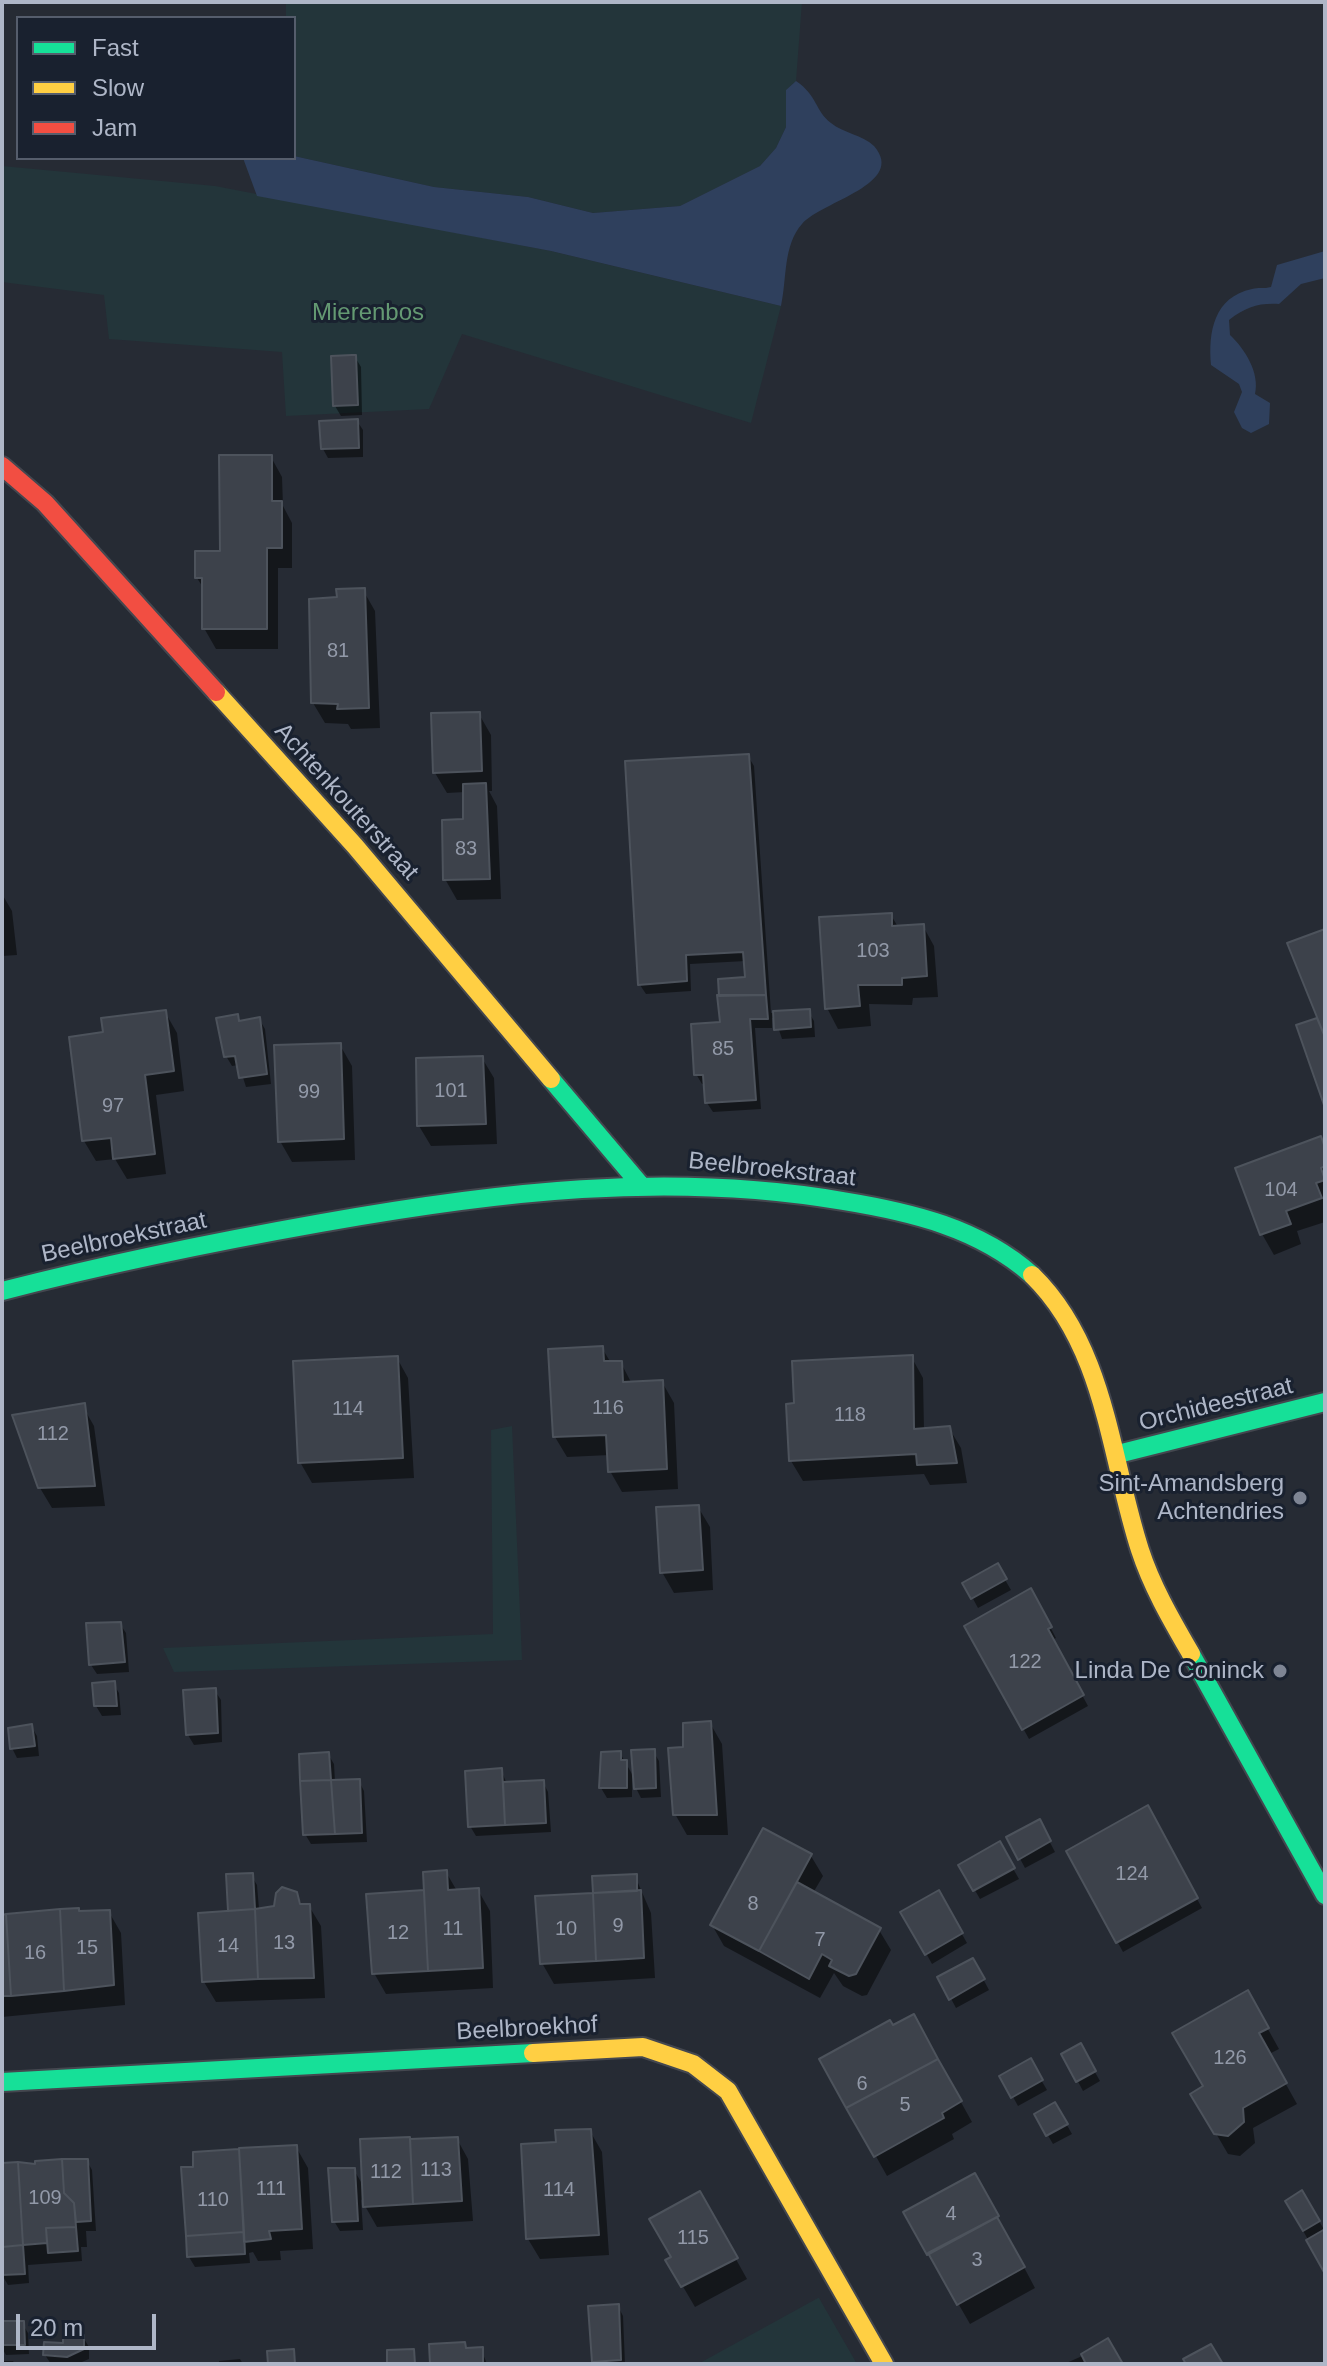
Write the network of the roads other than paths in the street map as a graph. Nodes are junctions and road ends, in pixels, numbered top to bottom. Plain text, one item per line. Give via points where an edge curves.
1 (2, 466) edge
2 (639, 1183) junction
3 (2, 1291) edge
4 (1325, 1402) edge
5 (1118, 1454) junction
6 (1325, 1895) edge
7 (2, 2082) edge
8 (884, 2364) edge

1 - 2 street, Achtenkouterstraat via 45,503 355,846
2 - 3 street, Beelbroekstraat via 437,1201 115,1262
2 - 5 street, Beelbroekstraat via 819,1194 917,1215 997,1247 1028,1270 1070,1328
4 - 5 street, Orchideestraat
5 - 6 street, Beelbroekstraat via 1149,1570
7 - 8 street, Beelbroekhof via 643,2047 693,2064 728,2091

